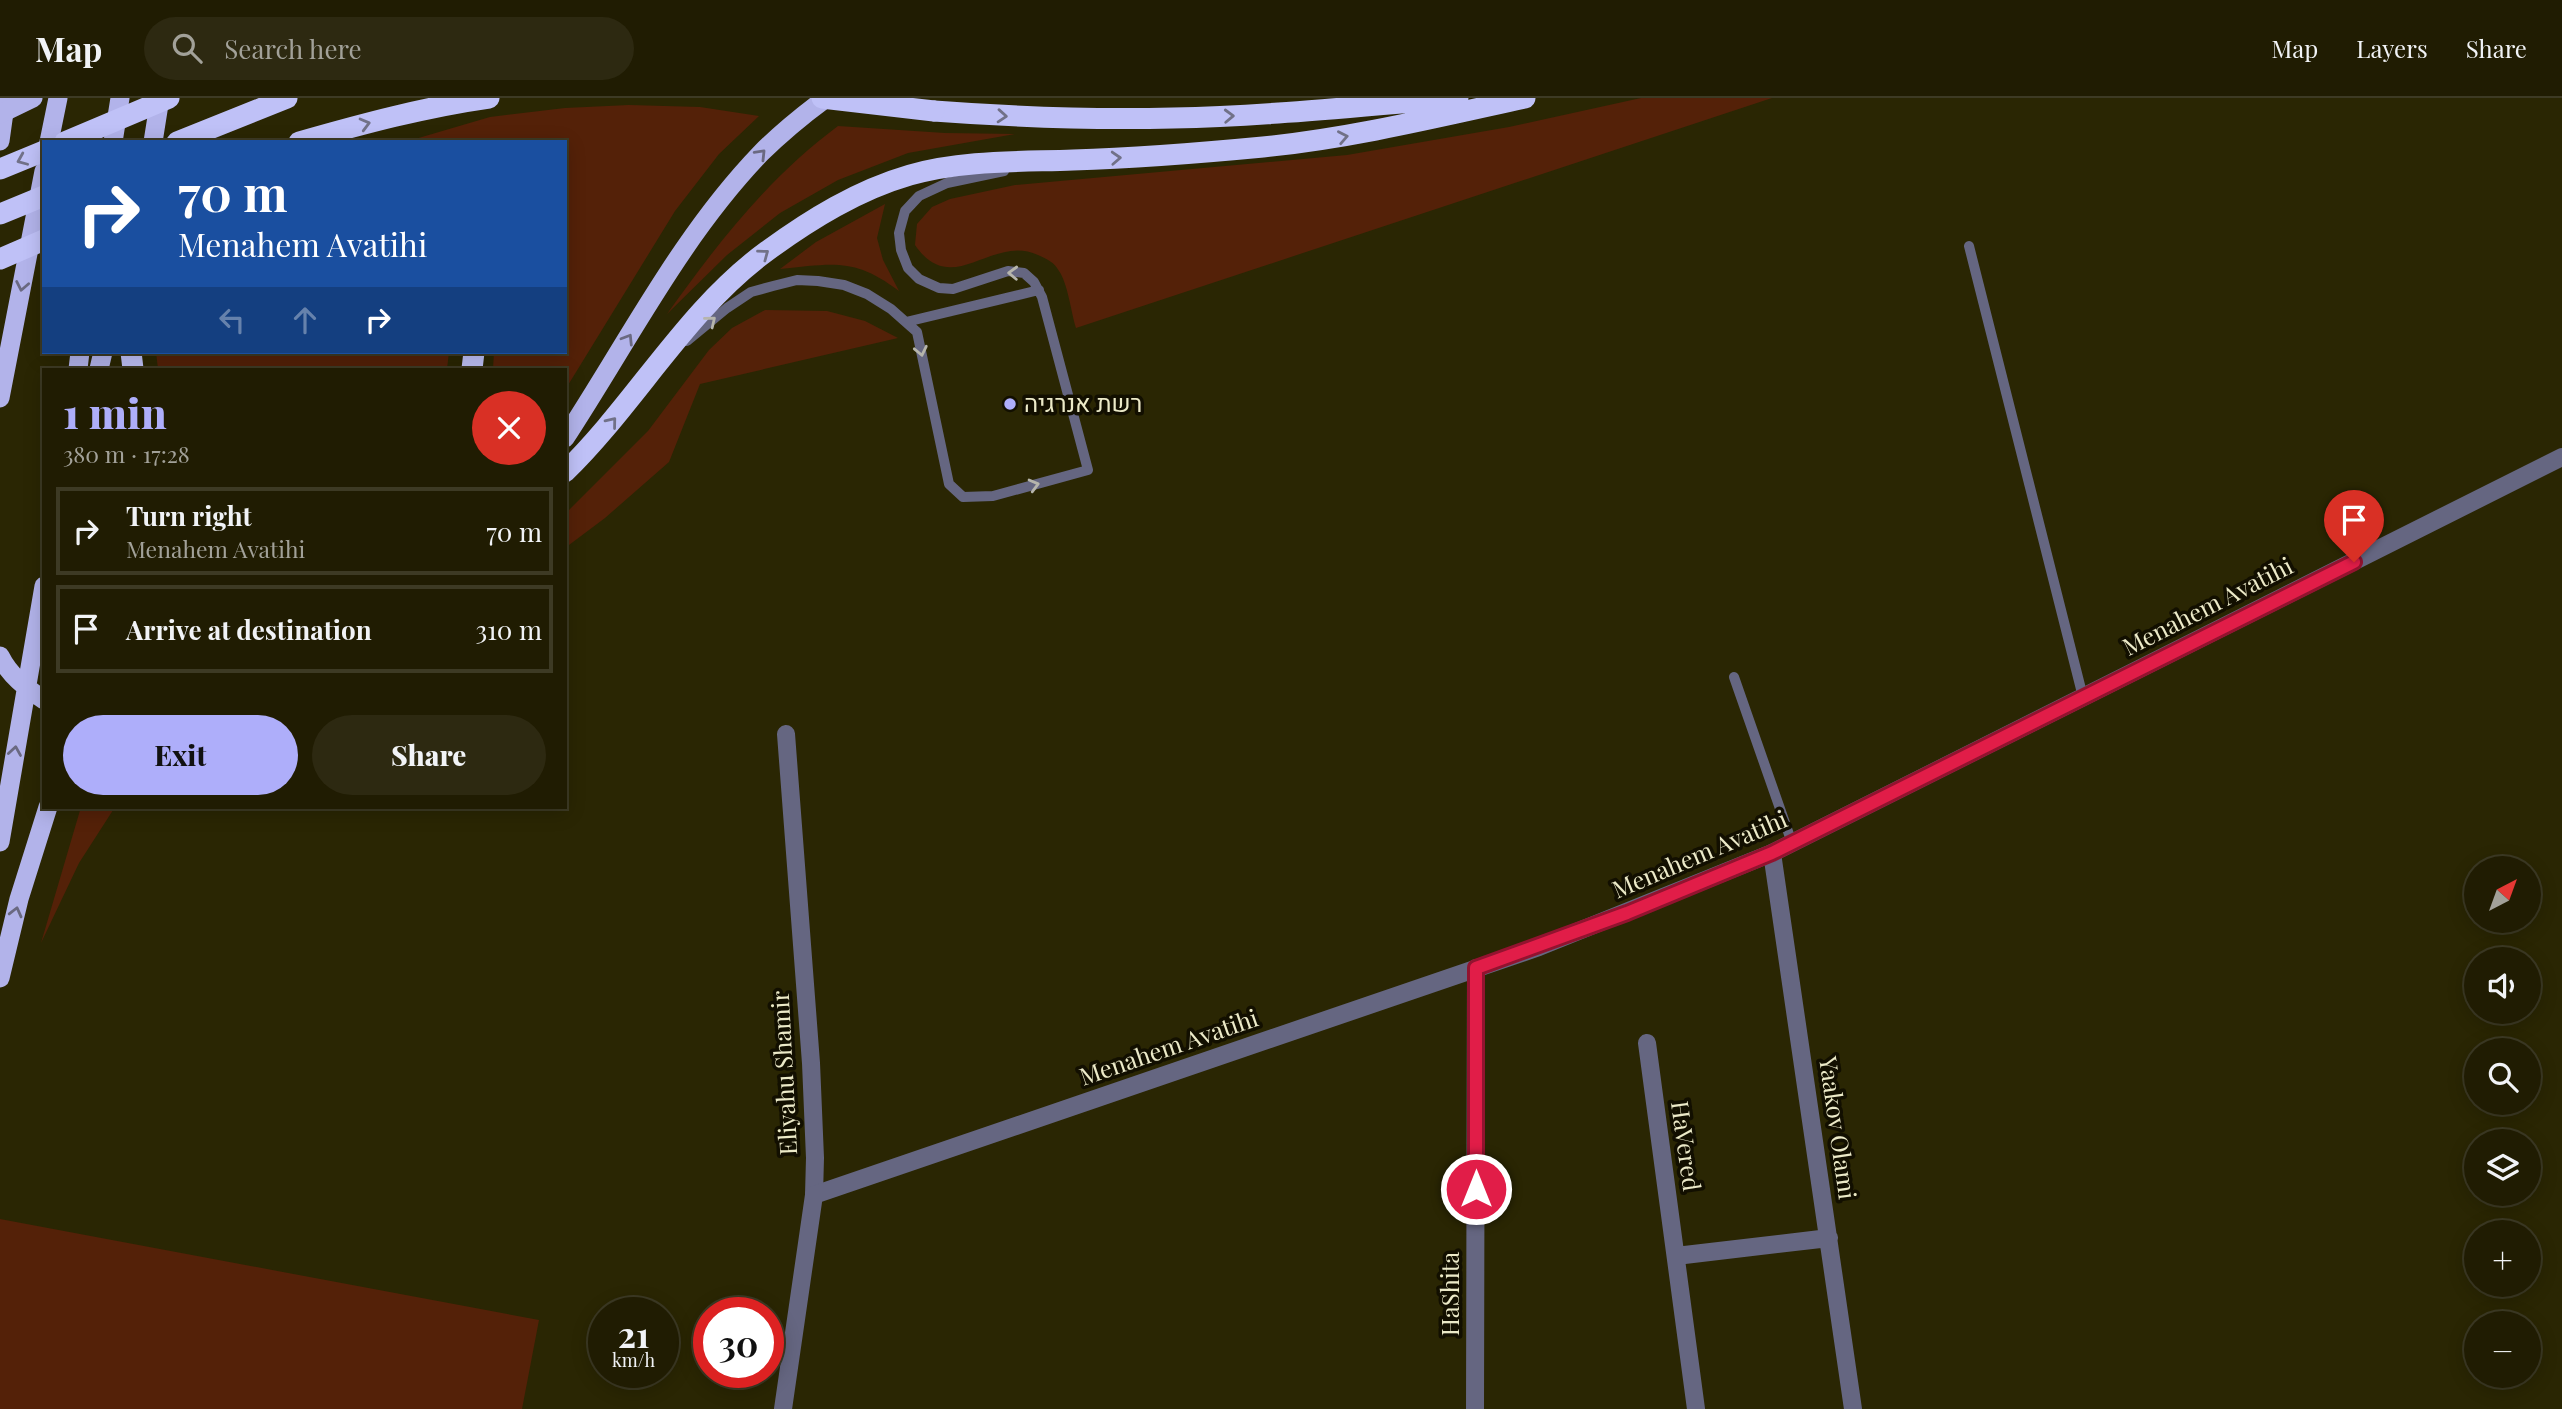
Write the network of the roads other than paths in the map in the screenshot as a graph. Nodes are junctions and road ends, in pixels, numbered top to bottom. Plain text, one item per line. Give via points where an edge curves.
1 (6, 98) edge
2 (33, 98) edge
3 (58, 98) edge
4 (120, 98) edge
5 (160, 98) edge
6 (169, 98) edge
7 (287, 98) edge
8 (489, 98) edge
9 (824, 98) edge
10 (1458, 98) edge
11 (1525, 98) edge
12 (0, 114) edge
13 (49, 140) edge
14 (70, 140) edge
15 (113, 140) edge
16 (153, 140) edge
17 (182, 140) edge
18 (306, 140) edge
19 (0, 141) edge
20 (42, 152) edge
21 (1075, 160) junction
22 (0, 169) edge
23 (42, 181) edge
24 (42, 197) edge
25 (0, 214) edge
26 (42, 241) edge
27 (1969, 246) dead end
28 (0, 259) edge
29 (1039, 290) junction
30 (906, 322) junction
31 (643, 384) junction
32 (0, 398) edge
33 (567, 435) edge
34 (2562, 457) edge
35 (567, 470) edge
36 (42, 601) edge
37 (0, 656) edge
38 (1734, 677) dead end
39 (25, 688) junction
40 (2083, 697) junction
41 (42, 699) edge
42 (786, 734) dead end
43 (47, 809) edge
44 (0, 842) edge
45 (1792, 844) junction
46 (1772, 853) junction
47 (1476, 968) junction
48 (0, 978) edge
49 (1647, 1043) dead end
50 (814, 1195) junction
51 (1829, 1238) junction
52 (1676, 1256) junction
53 (783, 1409) edge
54 (1475, 1409) edge
55 (1696, 1409) edge
56 (1853, 1409) edge

1 - 19 highway
2 - 12 highway, bridge
3 - 13 highway
4 - 15 highway
5 - 16 highway
6 - 14 highway, bridge
7 - 17 highway
18 -> 8 highway via 385,118
9 -> 10 highway, bridge via 1020,118 1260,115
33 -> 9 highway via 725,195 760,154
21 -> 11 highway via 1335,139
20 -> 22 highway
29 -> 21 lane via 1024,273 1008,271 953,289 919,279 908,268 901,250 899,233 905,211 919,196 947,183
31 -> 21 highway via 712,299 764,253 829,210 911,175 986,162
23 -> 32 highway
24 - 25 highway, bridge
26 - 28 highway, bridge
27 - 40 lane
29 - 30 lane
30 -> 29 lane via 917,332 949,484 963,497 993,496 1088,470
31 -> 30 lane via 727,308 751,292 797,280 844,285 867,294
35 -> 31 highway
34 - 40 street, Menahem Avatihi
36 - 39 highway
37 - 39 highway
38 - 45 lane
39 - 41 highway
44 -> 39 highway
40 - 45 street, Menahem Avatihi
42 - 50 street, Eliyahu Shamir via 811,1063
48 -> 43 highway
45 - 46 street, Menahem Avatihi
46 - 47 street, Menahem Avatihi
46 - 51 street, Yaakov Olami
47 - 50 street, Menahem Avatihi
47 - 54 street, HaShita
49 - 52 street, HaVered
50 - 53 street, Eliyahu Shamir
51 - 52 street
51 - 56 street, Yaakov Olami
52 - 55 street, HaVered

